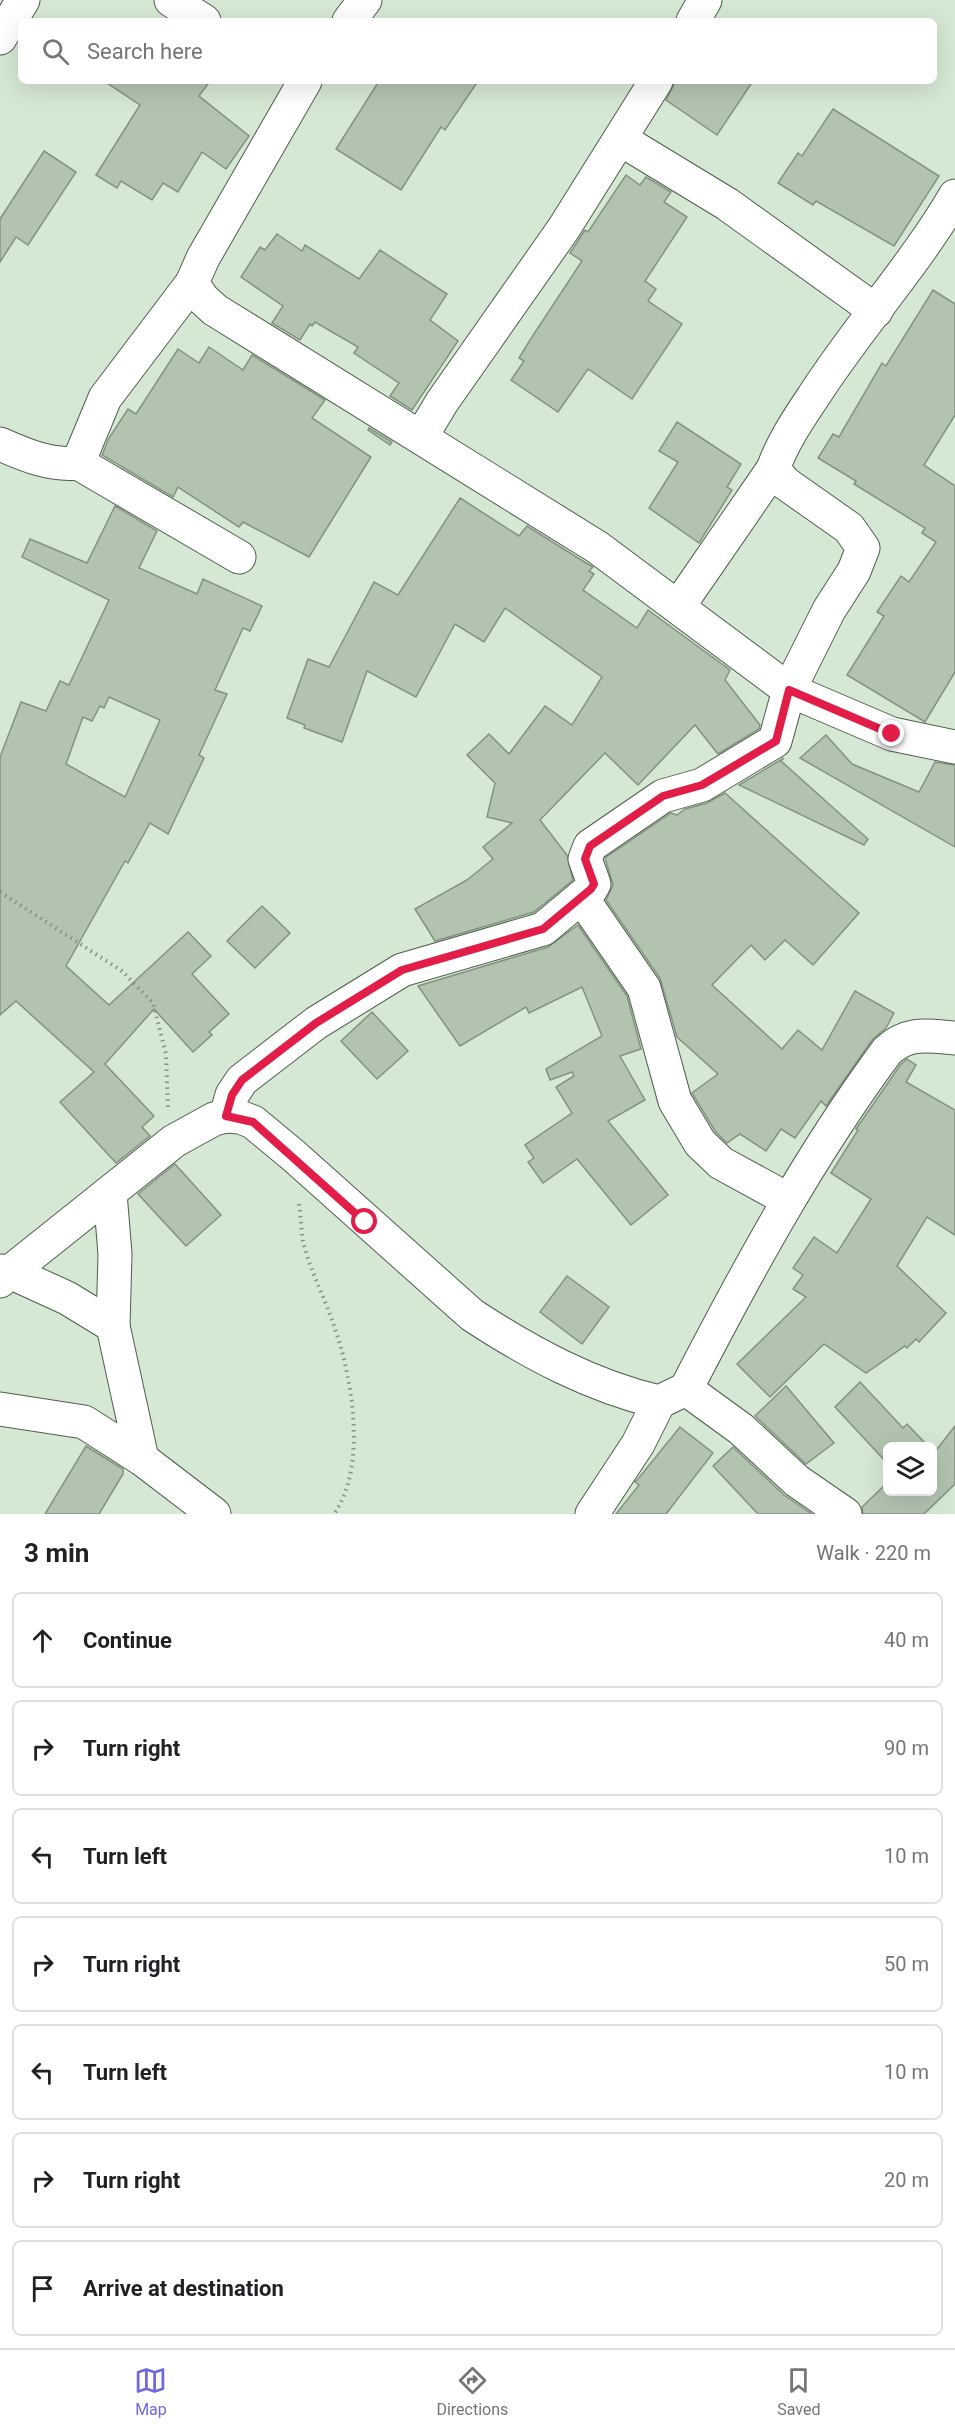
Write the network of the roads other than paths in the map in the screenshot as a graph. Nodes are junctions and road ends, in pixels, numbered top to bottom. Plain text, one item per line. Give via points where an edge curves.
1 (23, 0) edge
2 (171, 0) edge
3 (365, 0) edge
4 (705, 0) edge
5 (199, 18) edge
6 (351, 18) edge
7 (695, 18) edge
8 (0, 38) edge
9 (301, 84) edge
10 (654, 84) edge
11 (620, 139) junction
12 (955, 196) edge
13 (192, 283) junction
14 (876, 311) junction
15 (421, 437) junction
16 (0, 444) edge
17 (78, 463) junction
18 (773, 469) junction
19 (239, 557) dead end
20 (678, 607) junction
21 (789, 690) junction
22 (955, 747) edge
23 (582, 898) junction
24 (955, 1038) edge
25 (226, 1116) junction
26 (110, 1193) junction
27 (787, 1199) junction
28 (3, 1275) edge
29 (113, 1326) junction
30 (673, 1396) junction
31 (0, 1409) edge
32 (142, 1459) junction
33 (214, 1514) edge
34 (592, 1514) edge
35 (845, 1514) edge

1 - 8 street
2 - 5 street
3 - 6 street
4 - 7 street
9 - 13 street
10 - 11 street
11 - 14 street via 727,204
11 - 15 street
12 - 14 street
13 - 15 street via 216,310
13 - 17 street via 105,398
14 - 18 street via 834,364 781,446
15 - 20 street via 597,547
16 - 17 street via 30,457 63,465
17 - 19 street
18 - 20 street
18 - 21 street via 785,483 849,528 863,548
20 - 21 street
21 - 22 street via 892,734
21 - 23 street via 776,741 702,785 663,796 590,846 585,859 594,884
23 - 25 street via 543,929 402,970 316,1023 242,1080 232,1095
23 - 27 street via 644,988 675,1101 700,1143 721,1163
24 - 27 street via 900,1039 887,1051
25 - 26 street via 174,1141
25 - 30 street via 253,1122 294,1155 472,1315 546,1361 623,1394
26 - 28 street
26 - 29 street via 115,1254
27 - 30 street
28 - 29 street via 68,1298
29 - 32 street
30 - 34 street
30 - 35 street via 741,1429 797,1481
31 - 32 street via 84,1422
32 - 33 street

